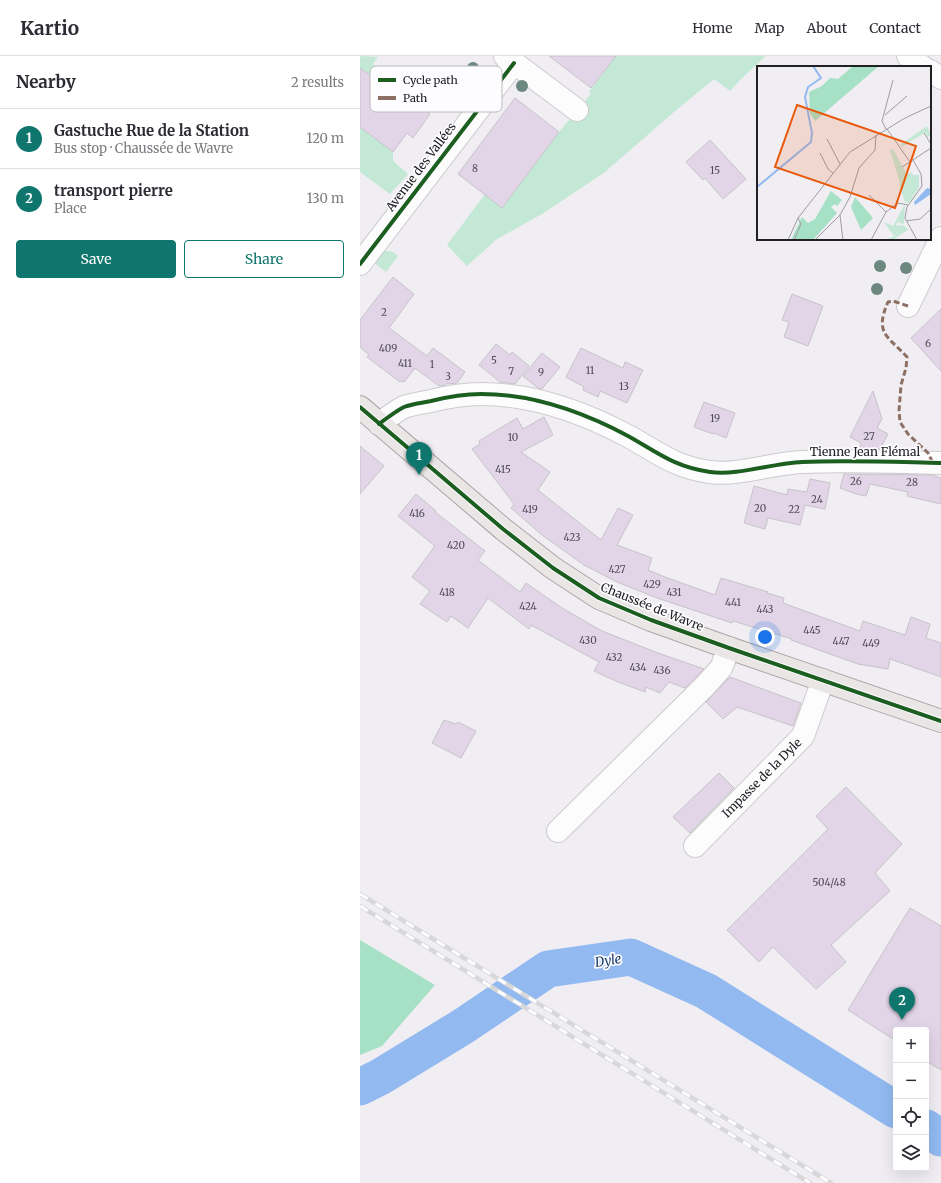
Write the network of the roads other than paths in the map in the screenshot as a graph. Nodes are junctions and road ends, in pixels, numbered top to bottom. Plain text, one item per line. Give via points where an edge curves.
1 (908, 56) edge
2 (509, 60) edge
3 (922, 66) edge
4 (502, 70) edge
5 (931, 72) edge
6 (941, 78) edge
7 (577, 110) dead end
8 (471, 112) edge
9 (941, 238) edge
10 (360, 264) edge
11 (908, 306) dead end
12 (360, 408) edge
13 (379, 424) junction
14 (941, 464) edge
15 (729, 648) junction
16 (823, 680) junction
17 (941, 721) edge
18 (558, 831) dead end
19 (695, 846) dead end

1 - 3 street
2 - 4 street, Avenue des Vallées
2 - 7 street, Avenue des Vallées
5 - 6 street
8 - 10 street, Avenue des Vallées
9 - 11 street
12 - 13 main road, Chaussée de Wavre
13 - 14 street, Tienne Jean Flémal via 404,407 449,396 507,395 584,415 686,468 711,472 731,472 801,462
13 - 15 main road, Chaussée de Wavre via 503,529 553,568 599,598 650,620
15 - 16 main road, Chaussée de Wavre
15 - 18 street via 721,668 704,687
16 - 17 main road, Chaussée de Wavre
16 - 19 street, Impasse de la Dyle via 803,736

